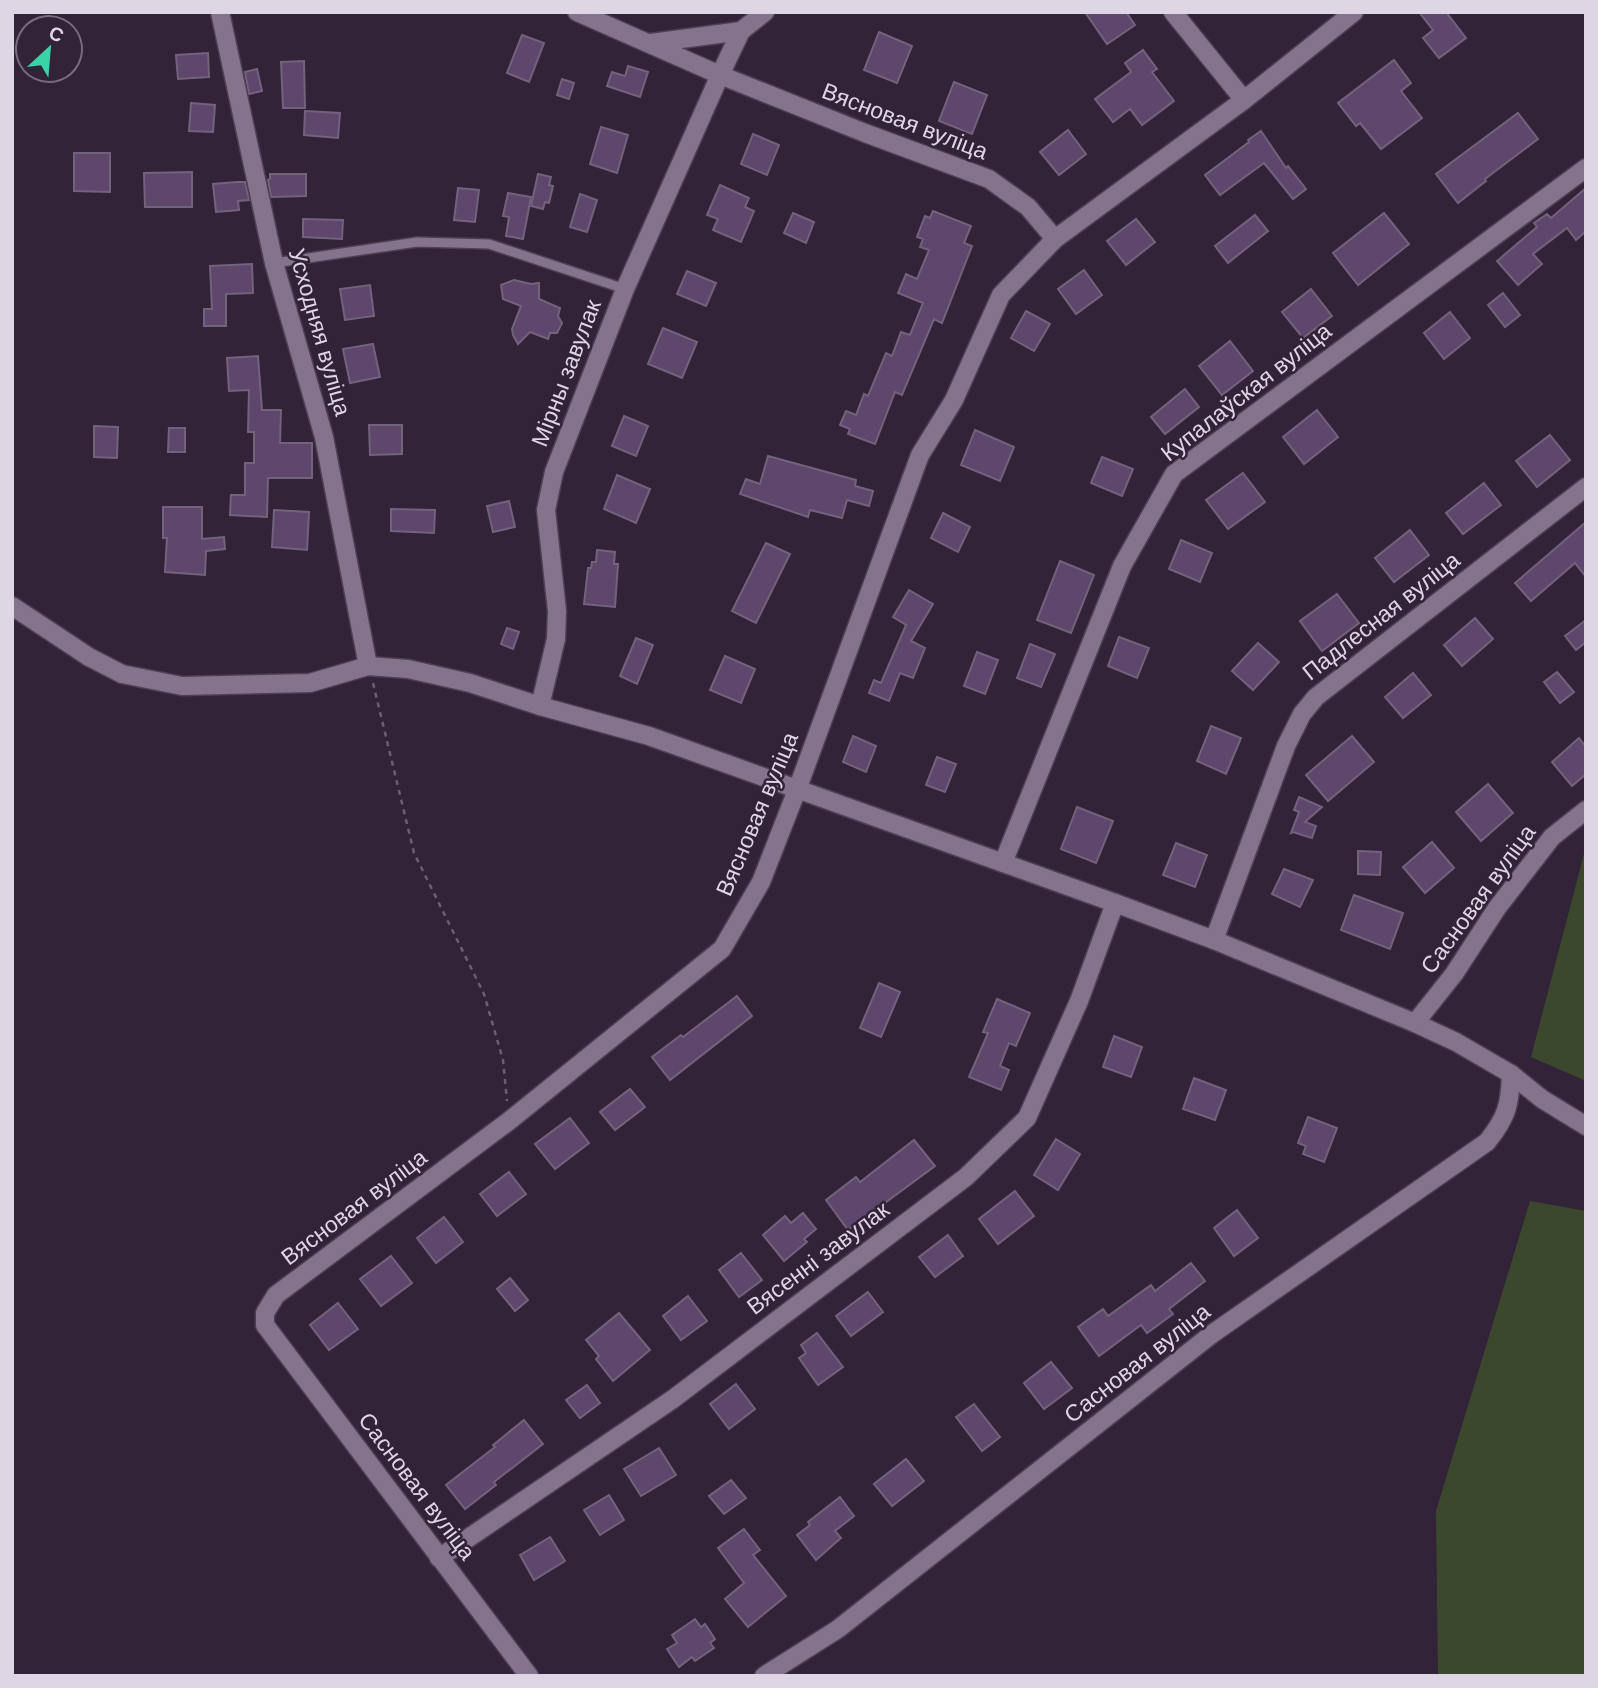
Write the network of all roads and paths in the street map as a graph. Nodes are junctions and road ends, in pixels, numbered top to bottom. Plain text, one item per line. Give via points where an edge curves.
1 (220, 12) edge
2 (577, 12) edge
3 (765, 12) edge
4 (1173, 12) edge
5 (1354, 12) edge
6 (741, 31) junction
7 (651, 43) junction
8 (720, 75) junction
9 (1244, 100) junction
10 (1586, 168) edge
11 (1055, 239) junction
12 (274, 263) junction
13 (625, 289) junction
14 (1586, 487) edge
15 (12, 606) edge
16 (368, 666) junction
17 (540, 706) junction
18 (797, 790) junction
19 (1586, 810) edge
20 (1003, 863) junction
21 (1115, 903) junction
22 (1213, 940) junction
23 (1415, 1023) junction
24 (1511, 1074) junction
25 (509, 1121) junction
26 (1586, 1126) edge
27 (265, 1325) joint
28 (439, 1558) junction
29 (529, 1676) edge
30 (764, 1676) edge

1 - 12 street, Усходняя вуліца
2 - 7 street, Вясновая вуліца
3 - 6 street
4 - 9 street
5 - 9 street, Вясновая вуліца
6 - 7 street
6 - 8 street, Мірны завулак
7 - 8 street, Вясновая вуліца
8 - 11 street, Вясновая вуліца via 989,179 1028,207
8 - 13 street, Мірны завулак
9 - 11 street, Вясновая вуліца
10 - 20 street, Купалаўская вуліца via 1174,474 1122,566
11 - 18 street, Вясновая вуліца via 1001,295 954,400 920,455
12 - 13 lane via 417,242 489,244
12 - 16 street, Усходняя вуліца via 324,437
13 - 17 street, Мірны завулак via 554,472 546,510 557,611 556,639
14 - 22 street, Падлесная вуліца via 1316,697 1302,713
15 - 16 street via 122,674 182,686 310,683
16 - 17 street via 408,668
16 - 25 path via 414,853 484,994 503,1060
17 - 18 street via 649,736
18 - 20 street
18 - 25 street, Вясновая вуліца via 761,882 722,948
19 - 23 street, Сасновая вуліца via 1552,837
20 - 21 street
21 - 22 street
21 - 28 street, Вясенні завулак via 1079,1001 1027,1118 966,1177 673,1399
22 - 23 street
23 - 24 street
24 - 26 street
24 - 30 street, Сасновая вуліца via 1510,1103 1488,1142 1212,1334 838,1629
25 - 27 street, Вясновая вуліца via 276,1295 265,1314
27 - 28 street, Сасновая вуліца
28 - 29 street, Сасновая вуліца

